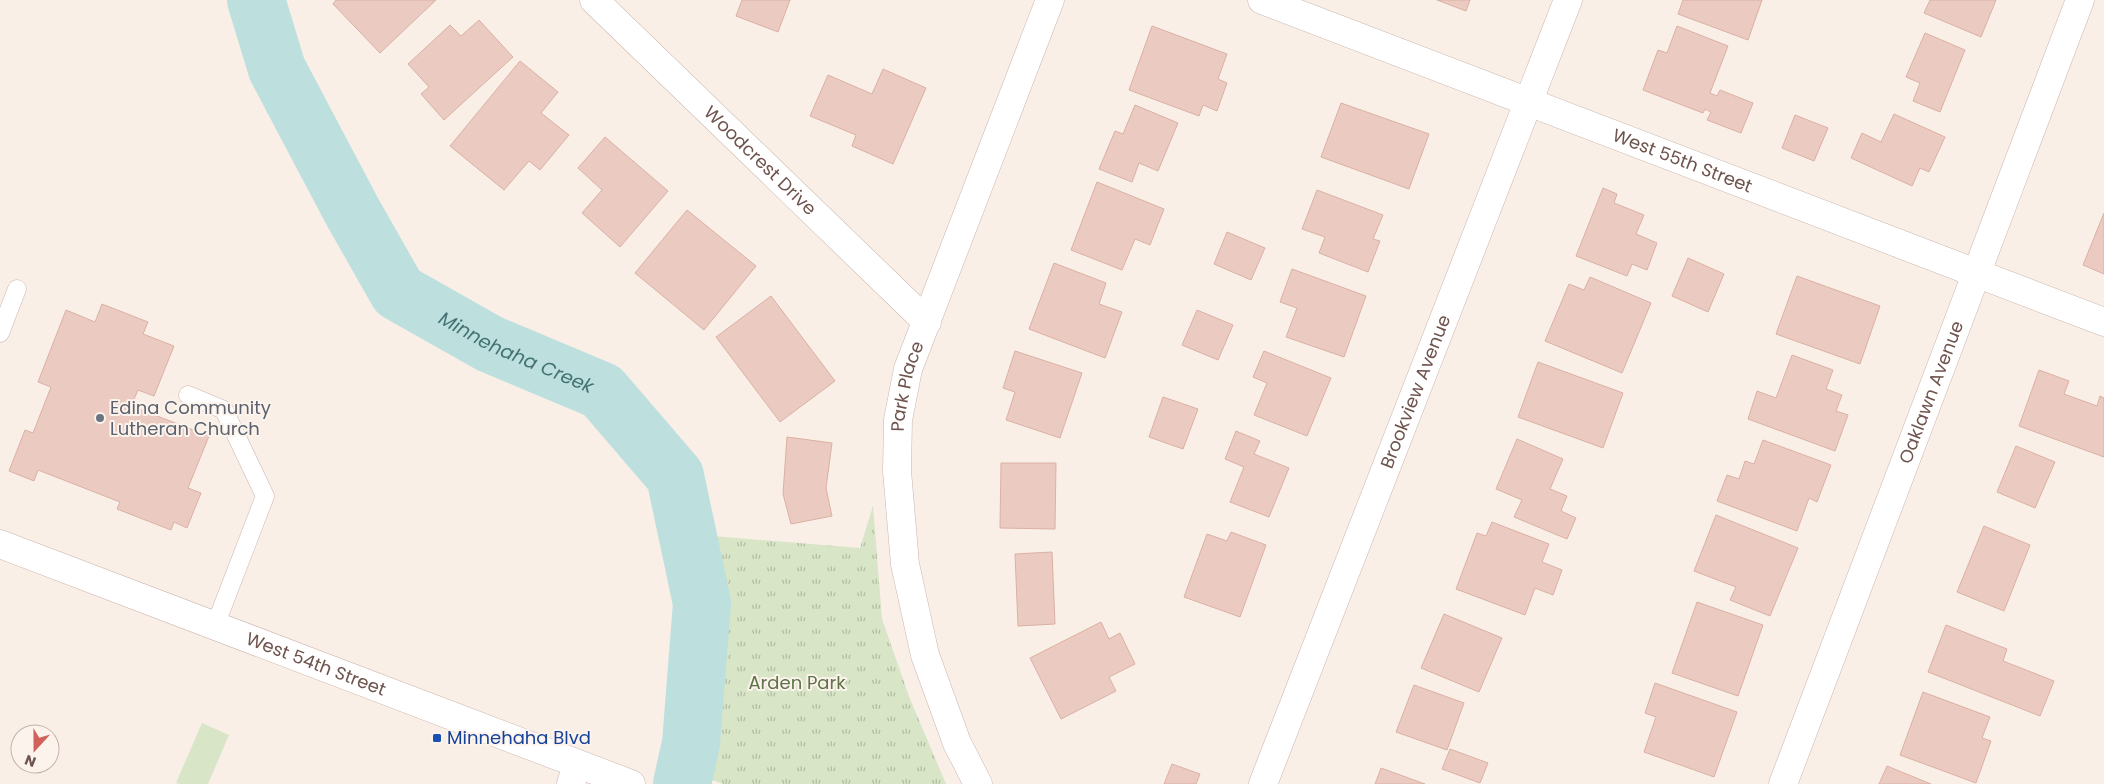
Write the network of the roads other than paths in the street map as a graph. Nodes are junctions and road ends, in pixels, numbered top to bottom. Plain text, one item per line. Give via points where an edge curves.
1 (594, 0) edge
2 (1050, 0) edge
3 (1262, 0) edge
4 (1568, 0) edge
5 (2080, 0) edge
6 (1529, 102) junction
7 (1976, 273) junction
8 (17, 289) dead end
9 (927, 322) junction
10 (2104, 322) edge
11 (0, 333) edge
12 (188, 396) dead end
13 (0, 544) edge
14 (215, 626) junction
15 (574, 774) edge
16 (631, 784) edge
17 (978, 784) edge
18 (1263, 784) edge
19 (1783, 784) edge

1 - 9 street, Woodcrest Drive
2 - 9 street, Park Place
3 - 6 street, West 55th Street
4 - 6 street, Brookview Avenue
5 - 7 street, Oaklawn Avenue
6 - 7 street, West 55th Street
6 - 18 street, Brookview Avenue
7 - 10 street, West 55th Street
7 - 19 street, Oaklawn Avenue
8 - 11 lane
9 - 17 street, Park Place via 908,369 898,420 897,472 905,564 925,655 957,742
12 - 14 lane via 224,410 265,496
13 - 14 street, West 54th Street
14 - 15 street, West 54th Street
15 - 16 street, West 54th Street

